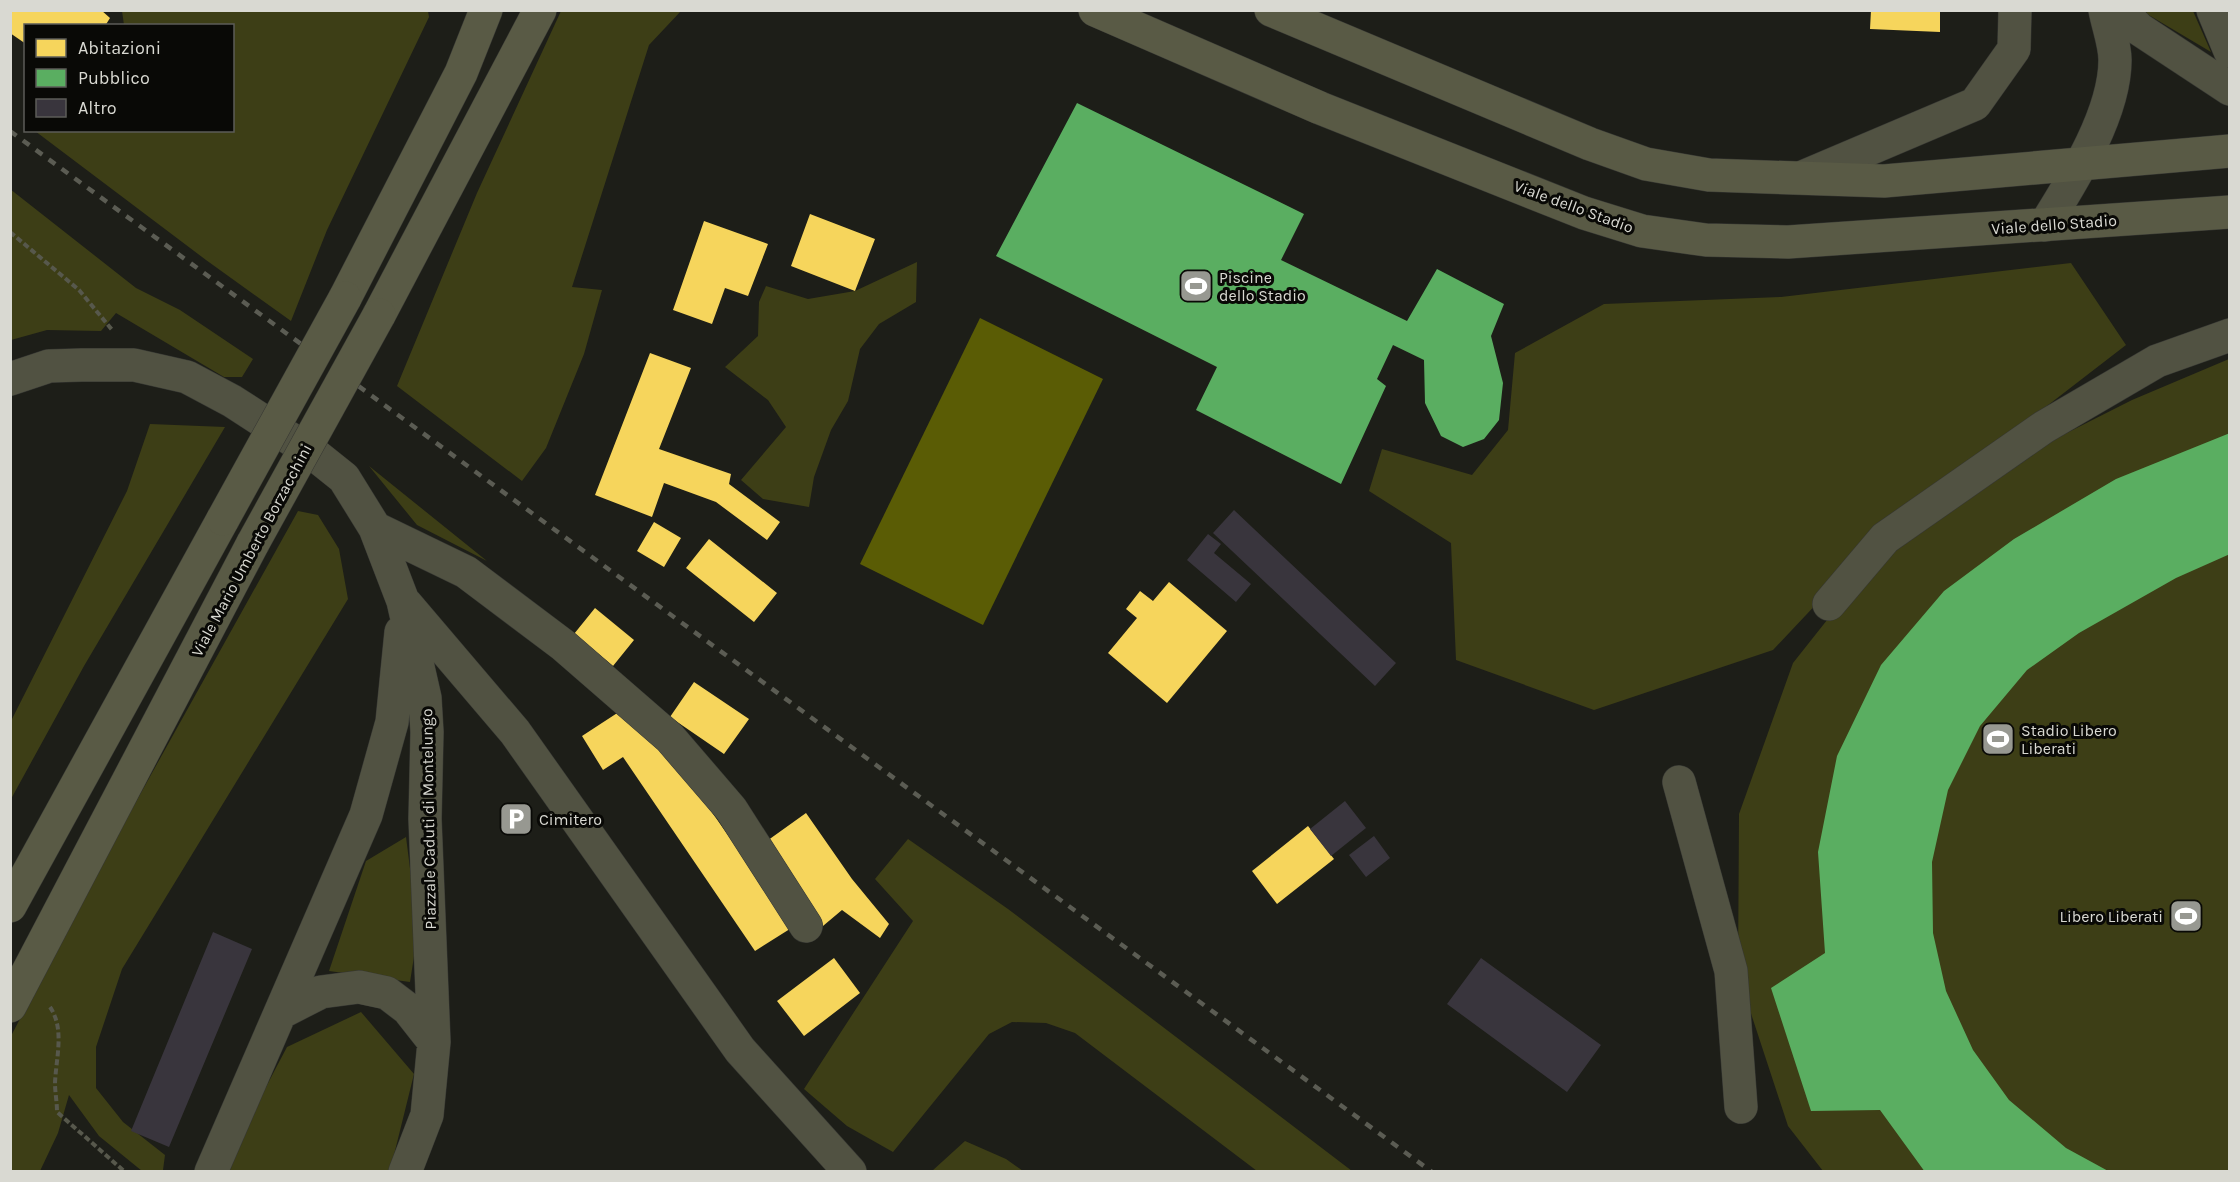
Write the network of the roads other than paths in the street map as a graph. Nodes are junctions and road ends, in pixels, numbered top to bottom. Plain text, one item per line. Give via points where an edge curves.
1 (486, 10) edge
2 (540, 10) edge
3 (1095, 10) edge
4 (1271, 10) edge
5 (2015, 10) edge
6 (2105, 10) edge
7 (2120, 10) edge
8 (2213, 10) edge
9 (2229, 51) edge
10 (2229, 89) edge
11 (2229, 151) edge
12 (2082, 165) junction
13 (1803, 177) junction
14 (2229, 212) edge
15 (2045, 225) junction
16 (2229, 335) edge
17 (10, 379) edge
18 (375, 528) junction
19 (403, 601) junction
20 (1829, 604) dead end
21 (1679, 782) dead end
22 (21, 870) edge
23 (10, 906) edge
24 (806, 926) dead end
25 (10, 1006) edge
26 (280, 1013) junction
27 (434, 1042) junction
28 (1741, 1107) dead end
29 (219, 1165) edge
30 (405, 1172) edge
31 (850, 1172) edge

1 - 22 main road, bridge via 461,74 345,298
2 - 25 main road, Viale Mario Umberto Borzacchini, bridge via 379,315 252,543
3 - 15 main road, Viale dello Stadio via 1320,108 1584,213 1642,231 1706,240 1788,242
4 - 13 main road via 1646,164 1709,176
5 - 13 street via 2014,50 1975,104
6 - 12 street via 2115,60 2109,98
7 - 10 street via 2139,29
8 - 9 street
11 - 12 main road
12 - 13 main road via 1884,181
12 - 15 street
14 - 15 main road, Viale dello Stadio
16 - 20 street via 2157,361 2044,427 1885,538
17 - 18 street via 49,366 134,365 187,377 232,401 344,478
18 - 19 street
18 - 24 street via 466,572 563,645 670,738 731,809
19 - 26 street, Piazzale Caduti di Montelungo via 392,722 366,815
19 - 27 street, Piazzale Caduti di Montelungo via 425,698 425,819
19 - 31 street via 515,732 740,1050
21 - 28 street via 1731,971
22 - 23 main road
26 - 27 street via 321,992 359,987 387,993 408,1009
26 - 29 street, Piazzale Caduti di Montelungo
27 - 30 street, Piazzale Caduti di Montelungo via 427,1114

